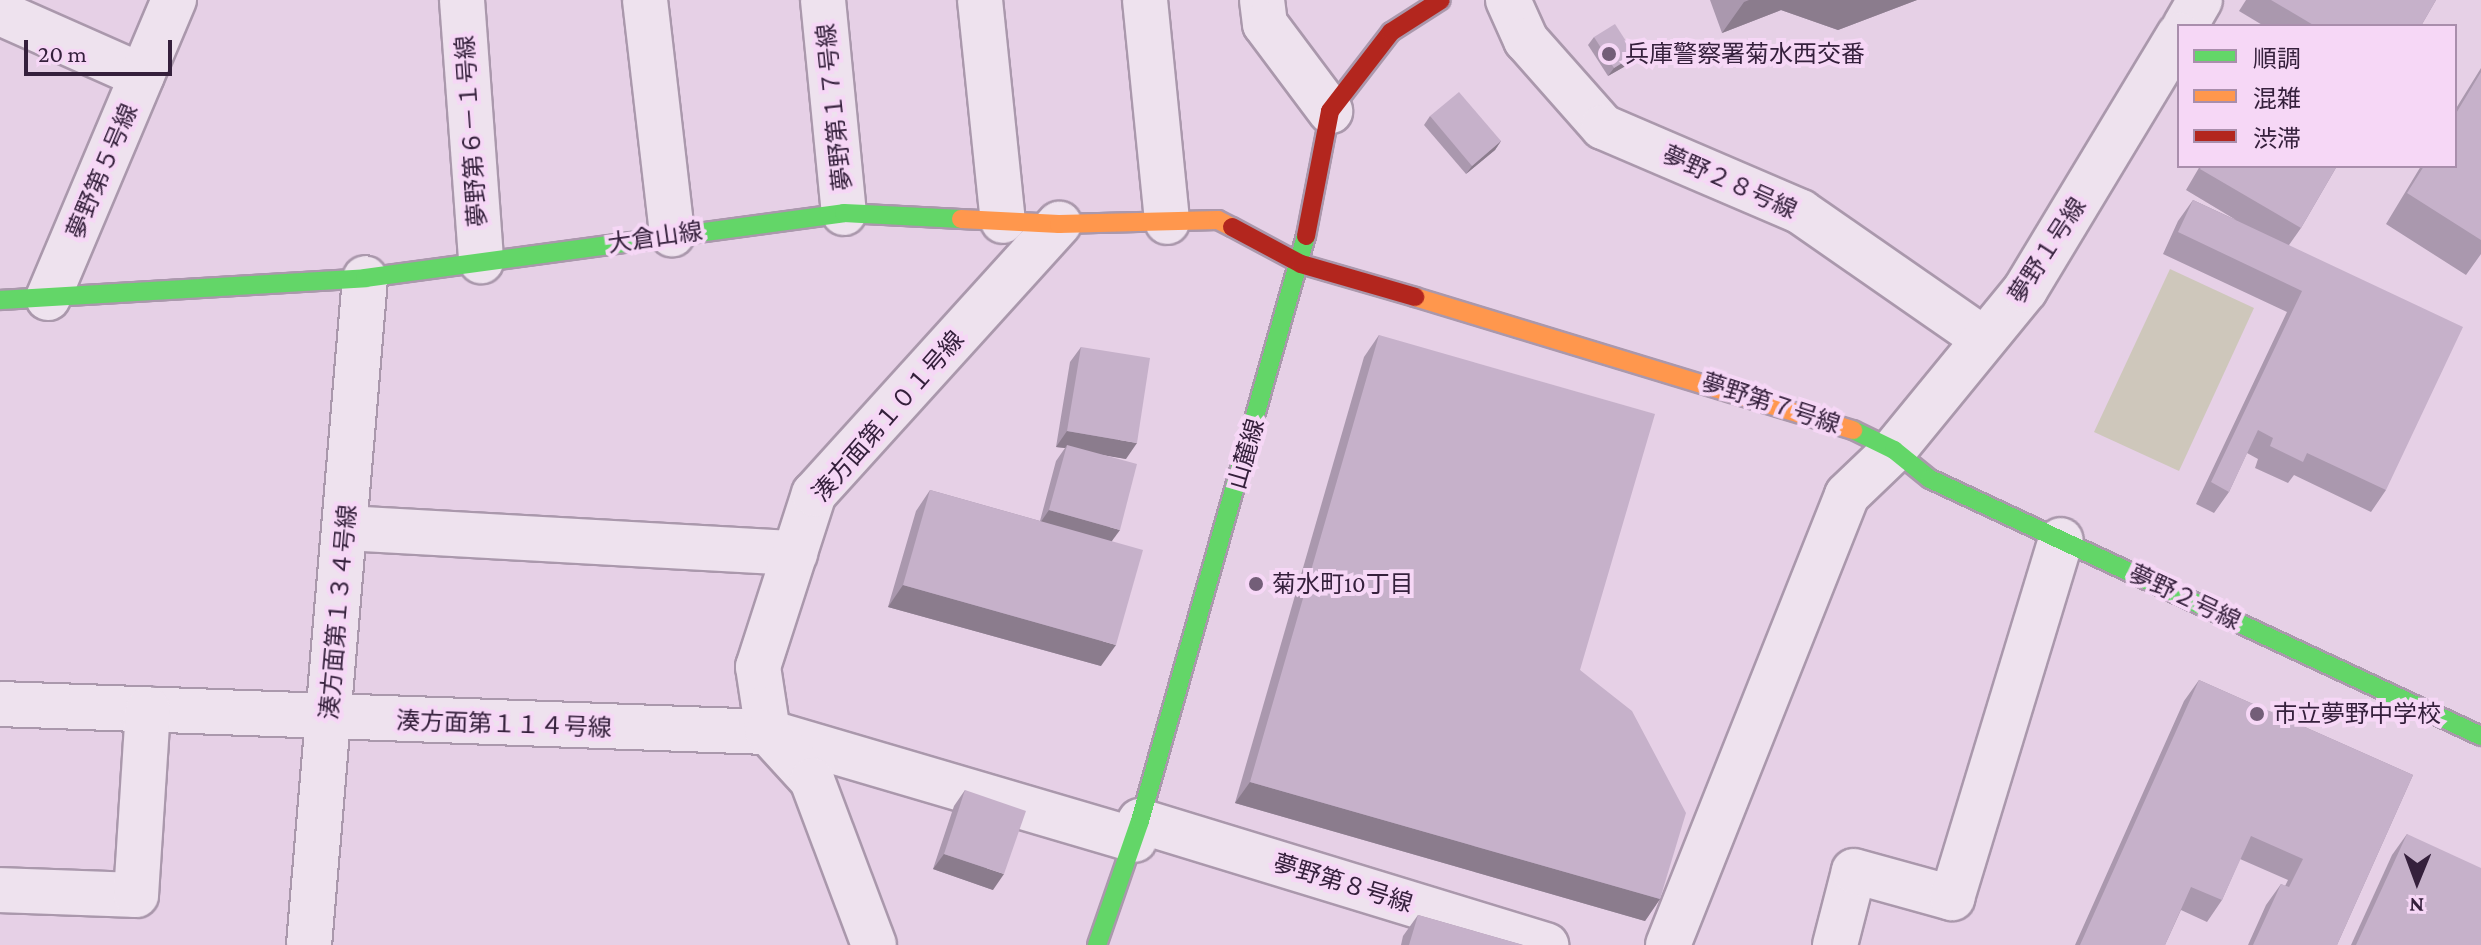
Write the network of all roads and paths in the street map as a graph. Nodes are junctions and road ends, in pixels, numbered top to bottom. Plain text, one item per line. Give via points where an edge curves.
1 (174, 0) edge
2 (462, 0) edge
3 (645, 0) edge
4 (823, 0) edge
5 (980, 0) edge
6 (1145, 0) edge
7 (1262, 0) edge
8 (1441, 0) edge
9 (1508, 0) edge
10 (2200, 0) edge
11 (0, 13) edge
12 (2186, 24) edge
13 (2177, 38) edge
14 (142, 76) junction
15 (1330, 111) junction
16 (844, 213) junction
17 (1003, 221) junction
18 (1167, 222) junction
19 (1059, 224) junction
20 (672, 234) junction
21 (481, 261) junction
22 (1301, 264) junction
23 (365, 278) junction
24 (48, 298) junction
25 (0, 300) edge
26 (1982, 338) junction
27 (1894, 450) junction
28 (345, 528) junction
29 (2061, 540) junction
30 (795, 553) junction
31 (0, 704) edge
32 (148, 709) junction
33 (330, 719) junction
34 (768, 732) junction
35 (2481, 736) edge
36 (1137, 830) junction
37 (0, 890) edge
38 (309, 945) edge
39 (874, 945) edge
40 (1097, 945) edge
41 (1546, 945) edge
42 (1668, 945) edge
43 (1835, 945) edge

1 - 14 street, 夢野第５号線
2 - 21 street, 夢野第６－１号線
3 - 20 street
4 - 16 street, 夢野第１７号線
5 - 17 street
6 - 18 street
7 - 15 street via 1265,24
8 - 15 street, 山麓線 via 1391,32
9 - 26 street, 夢野２８号線 via 1526,40 1603,127 1801,212
10 - 12 street
11 - 14 street
13 - 26 street, 夢野１号線 via 2025,290
14 - 24 street, 夢野第５号線
15 - 22 street, 山麓線
16 - 17 street, 大倉山線
16 - 20 street, 大倉山線
17 - 19 street, 大倉山線
18 - 19 street, 大倉山線
18 - 22 street, 大倉山線 via 1218,220
19 - 30 street, 湊方面第１０１号線 via 814,494
20 - 21 street, 大倉山線
21 - 23 street, 大倉山線
22 - 27 street, 夢野第７号線 via 1832,420
22 - 36 street, 山麓線
23 - 24 street, 大倉山線
23 - 28 street, 湊方面第１３４号線
24 - 25 street, 大倉山線
26 - 27 street, 夢野１号線
27 - 29 street, 夢野２号線 via 1930,479
27 - 42 street via 1847,495
28 - 30 street
28 - 33 street, 湊方面第１３４号線
29 - 35 street, 夢野２号線
29 - 43 street via 1952,898 1854,871
30 - 34 street, 湊方面第１０１号線 via 758,667
31 - 32 street, 湊方面第１１４号線
32 - 33 street, 湊方面第１１４号線
32 - 37 street via 136,895
33 - 34 street, 湊方面第１１４号線
33 - 38 street, 湊方面第１３４号線
34 - 36 street, 夢野第８号線
34 - 39 street via 812,780
36 - 40 street, 山麓線
36 - 41 street, 夢野第８号線

